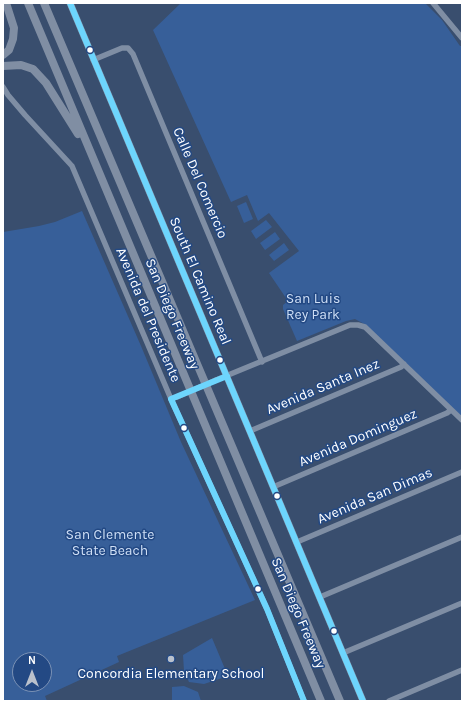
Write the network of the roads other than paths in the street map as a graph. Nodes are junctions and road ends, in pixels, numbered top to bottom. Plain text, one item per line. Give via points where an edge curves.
1 (6, 3) edge
2 (28, 3) edge
3 (44, 3) edge
4 (70, 3) edge
5 (435, 4) edge
6 (462, 38) edge
7 (3, 55) edge
8 (93, 60) junction
9 (3, 66) edge
10 (3, 87) edge
11 (90, 154) junction
12 (262, 362) junction
13 (404, 364) junction
14 (227, 376) junction
15 (171, 400) junction
16 (451, 410) junction
17 (462, 420) edge
18 (250, 431) junction
19 (462, 472) edge
20 (273, 487) junction
21 (462, 537) edge
22 (297, 542) junction
23 (320, 597) junction
24 (462, 603) edge
25 (343, 652) junction
26 (462, 670) edge
27 (304, 701) edge
28 (321, 701) edge
29 (340, 701) edge
30 (363, 701) edge
31 (389, 701) edge

1 - 7 highway via 14,28 14,39 9,50
2 - 11 highway, San Diego Freeway
3 - 29 highway, San Diego Freeway
4 - 8 main road, South El Camino Real
5 - 6 street
8 - 12 street, Calle Del Comercio via 122,48 128,48 133,54
8 - 14 main road, South El Camino Real
9 - 11 highway via 21,65 33,69 46,83
10 - 15 street, Avenida del Presidente via 72,166
11 - 28 highway, San Diego Freeway
12 - 13 street via 350,325 358,325 365,327
12 - 14 street
13 - 16 street
13 - 18 street, Avenida Santa Inez
14 - 15 street, bridge
14 - 18 main road, South El Camino Real
15 - 27 street, Avenida del Presidente via 267,608
16 - 17 street
16 - 20 street, Avenida Dominguez
18 - 20 main road, South El Camino Real
19 - 22 street, Avenida San Dimas
20 - 22 main road, South El Camino Real
21 - 23 street
22 - 23 main road, South El Camino Real
23 - 25 main road, South El Camino Real
24 - 25 street
25 - 30 main road, South El Camino Real
26 - 31 street

